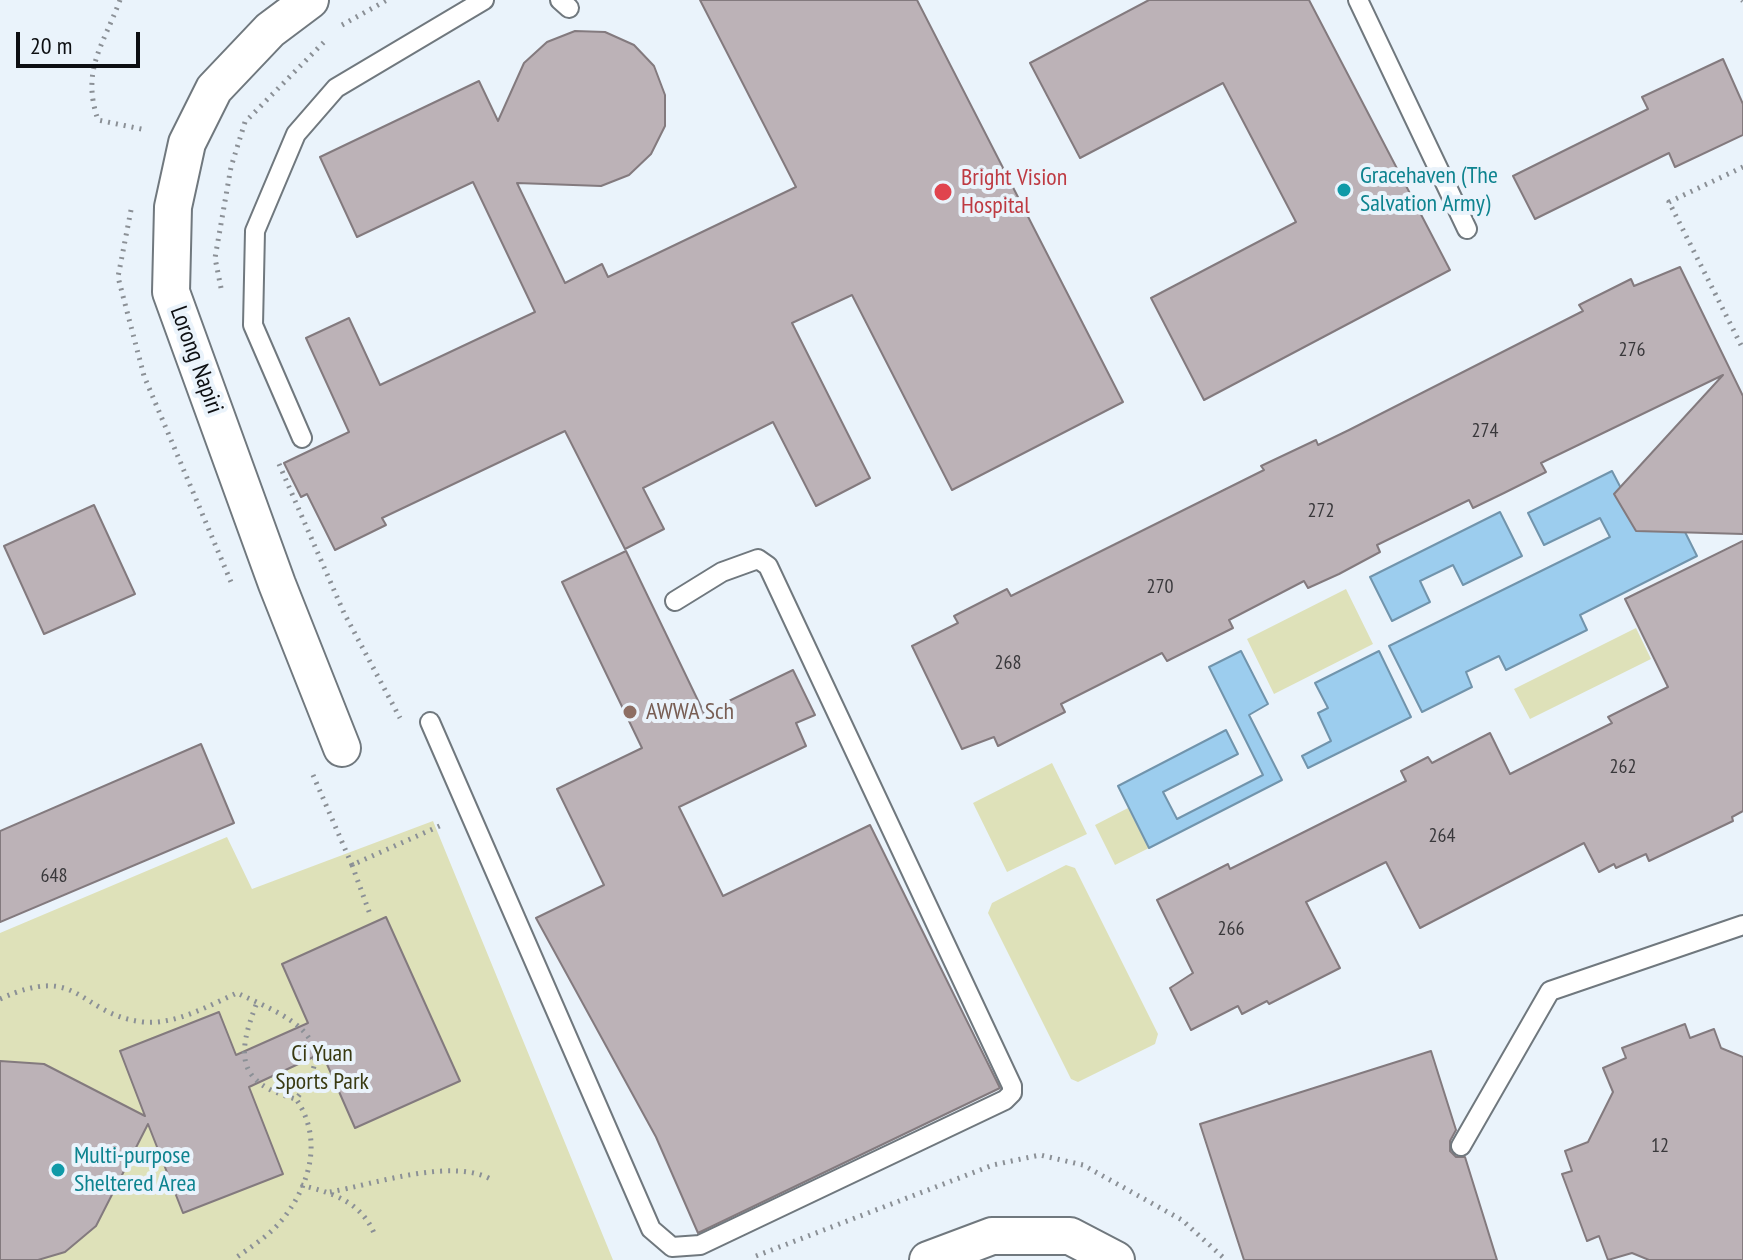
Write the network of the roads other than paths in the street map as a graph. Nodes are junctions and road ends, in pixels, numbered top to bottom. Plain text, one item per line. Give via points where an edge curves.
1 (310, 0) edge
2 (484, 0) edge
3 (1358, 0) edge
4 (1467, 229) dead end
5 (302, 438) dead end
6 (675, 601) dead end
7 (430, 722) dead end
8 (342, 748) dead end
9 (1743, 925) edge
10 (1461, 1146) dead end
11 (928, 1260) edge
12 (1116, 1260) edge

1 - 8 street, Lorong Napiri via 270,30 214,89 187,143 173,207 171,292
2 - 5 lane via 336,88 296,134 255,231 253,325
3 - 4 lane
6 - 7 lane via 722,572 758,559 768,566 1012,1086 1005,1100 700,1245 672,1247 651,1229
9 - 10 lane via 1550,991
11 - 12 street via 992,1236 1070,1236

